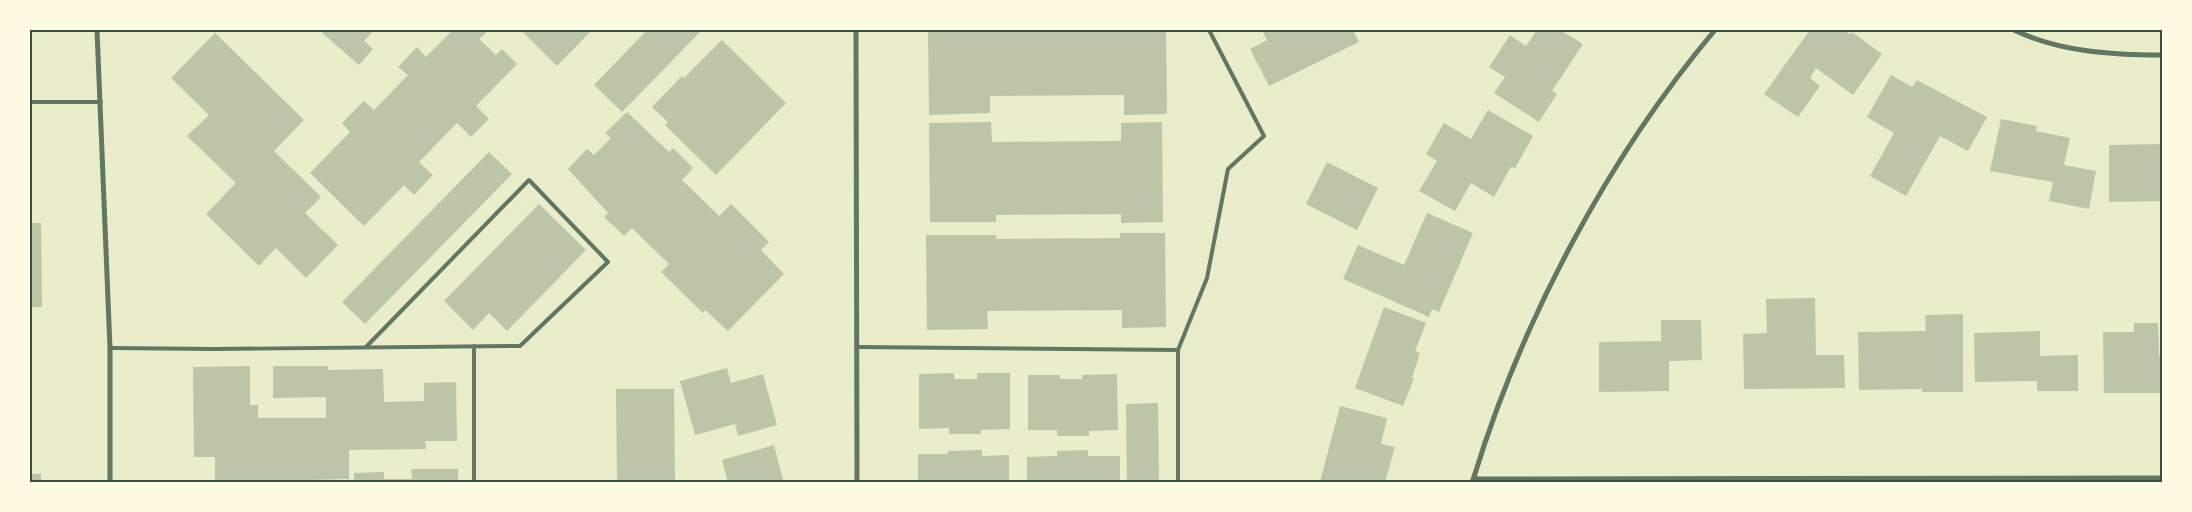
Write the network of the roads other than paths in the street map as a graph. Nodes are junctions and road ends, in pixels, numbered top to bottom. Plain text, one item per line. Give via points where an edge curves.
1 (97, 30) edge
2 (856, 30) edge
3 (1210, 30) edge
4 (1715, 30) edge
5 (2014, 30) edge
6 (2162, 55) edge
7 (30, 102) edge
8 (101, 102) junction
9 (474, 346) junction
10 (366, 347) junction
11 (857, 347) junction
12 (110, 348) junction
13 (1178, 350) junction
14 (2162, 478) edge
15 (1473, 480) edge
16 (110, 482) edge
17 (474, 482) edge
18 (857, 482) edge
19 (1178, 482) edge

1 - 8 street
2 - 11 street
3 - 13 lane via 1264,136 1228,169 1207,278
4 - 15 street via 1630,145 1583,223 1531,327 1495,413
5 - 6 street via 2072,48 2121,55
7 - 8 lane
8 - 12 street
9 - 10 lane
9 - 10 lane via 520,346 608,262 529,180
9 - 17 lane
10 - 12 lane
11 - 13 lane
11 - 18 street
12 - 16 street
13 - 19 lane
14 - 15 street

